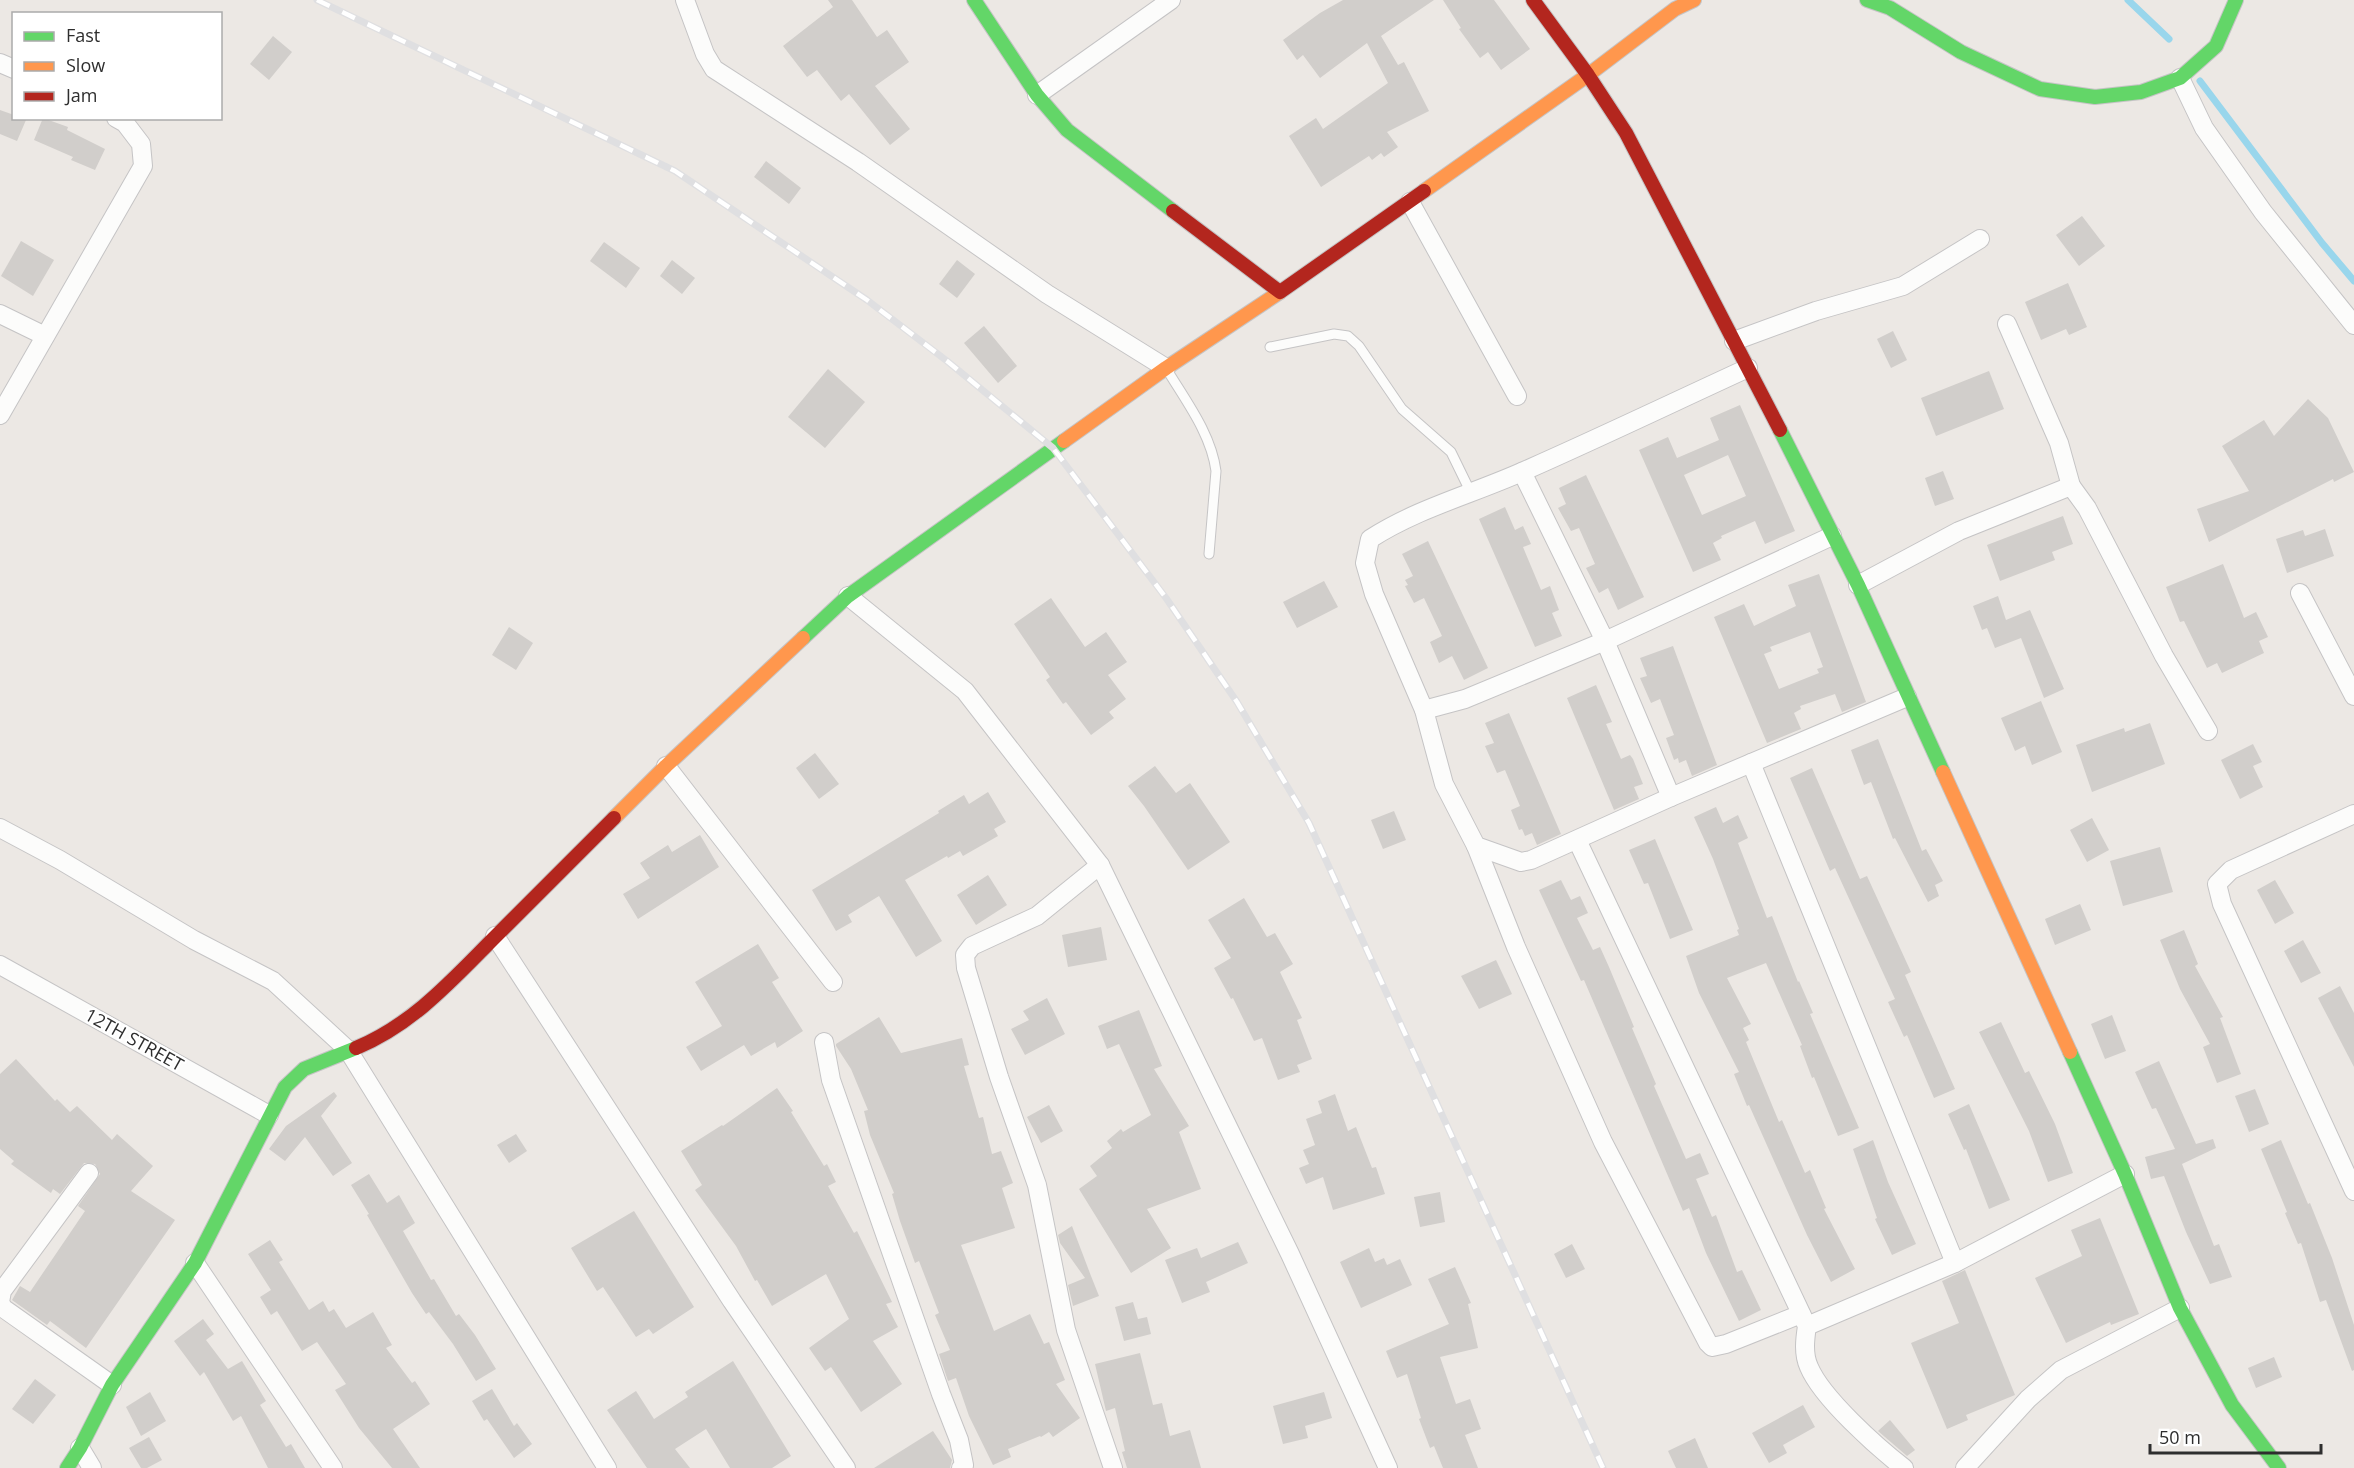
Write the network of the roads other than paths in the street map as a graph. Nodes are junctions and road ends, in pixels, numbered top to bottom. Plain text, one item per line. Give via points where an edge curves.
1 (685, 0) edge
2 (974, 0) edge
3 (1171, 0) edge
4 (1533, 0) edge
5 (1694, 0) edge
6 (1867, 0) edge
7 (2236, 0) edge
8 (1588, 75) junction
9 (2180, 78) junction
10 (1037, 94) junction
11 (120, 120) edge
12 (1410, 202) junction
13 (1980, 239) dead end
14 (1280, 292) junction
15 (0, 314) edge
16 (2007, 324) dead end
17 (2354, 325) edge
18 (45, 336) junction
19 (1734, 341) junction
20 (1270, 347) dead end
21 (1166, 368) junction
22 (1748, 368) junction
23 (1517, 396) dead end
24 (0, 415) edge
25 (1522, 472) junction
26 (2071, 486) junction
27 (1470, 491) junction
28 (1833, 536) junction
29 (1209, 554) dead end
30 (1858, 585) junction
31 (2300, 593) dead end
32 (848, 596) junction
33 (1605, 641) junction
34 (2354, 696) edge
35 (1907, 697) junction
36 (1424, 710) junction
37 (2208, 731) dead end
38 (1751, 763) junction
39 (666, 766) junction
40 (1671, 797) junction
41 (2354, 814) edge
42 (0, 828) edge
43 (1577, 840) junction
44 (1476, 846) junction
45 (1100, 866) junction
46 (495, 936) junction
47 (0, 965) edge
48 (833, 982) dead end
49 (824, 1042) dead end
50 (348, 1050) junction
51 (269, 1115) junction
52 (89, 1173) dead end
53 (2125, 1174) junction
54 (2354, 1191) edge
55 (195, 1263) junction
56 (1955, 1263) junction
57 (2180, 1308) junction
58 (1804, 1320) junction
59 (112, 1385) junction
60 (80, 1448) junction
61 (66, 1468) edge
62 (92, 1468) edge
63 (333, 1468) edge
64 (607, 1468) edge
65 (846, 1468) edge
66 (961, 1468) edge
67 (1113, 1468) edge
68 (1388, 1468) edge
69 (1904, 1468) edge
70 (1965, 1468) edge
71 (2279, 1468) edge

1 - 21 street via 714,69 858,162 1047,294
2 - 10 street
3 - 10 street
4 - 8 street
5 - 8 street via 1674,9
6 - 9 street via 1890,8 1961,52 2040,89 2095,97 2141,92
7 - 9 street via 2216,46
8 - 12 street
8 - 19 street via 1626,133
9 - 17 street via 2211,137 2264,212
10 - 14 street via 1067,130
11 - 18 street via 141,144 143,166
12 - 14 street
12 - 23 street
13 - 19 street via 1903,286 1824,308
14 - 21 street
15 - 18 street
16 - 26 street via 2059,443
18 - 24 street
19 - 22 street
20 - 27 lane via 1334,334 1348,336 1402,409 1451,452
21 - 29 lane via 1208,438 1214,459
21 - 32 street
22 - 25 street
22 - 28 street
25 - 27 street
25 - 33 street
26 - 30 street via 1959,531
26 - 37 street via 2087,508 2164,657
27 - 36 street via 1392,525 1370,539 1365,563 1374,594
28 - 30 street
28 - 33 street
30 - 35 street
31 - 34 street
32 - 39 street
32 - 45 street via 965,691
33 - 36 street via 1465,699
33 - 40 street
35 - 38 street
35 - 53 street
36 - 44 street via 1444,784
38 - 40 street
38 - 56 street
39 - 46 street
39 - 48 street
40 - 43 street
41 - 54 street via 2230,870 2217,884 2222,904
42 - 50 street via 273,981
43 - 44 street via 1521,862
43 - 58 street
44 - 58 street via 1516,947 1603,1142 1708,1343 1712,1347 1726,1344
45 - 67 street via 1037,916 972,946 965,955 999,1077 1037,1185 1066,1330
45 - 68 street via 1285,1244
46 - 50 street via 405,1022
46 - 65 street
47 - 51 street, 12TH STREET
49 - 66 street via 831,1080 959,1440 964,1465
50 - 51 street via 304,1069 285,1088
50 - 64 street
51 - 55 street
52 - 59 street via 2,1292 0,1302 3,1308
53 - 56 street
53 - 57 street
55 - 59 street
55 - 63 street
56 - 58 street
57 - 70 street via 2061,1370 2028,1399
57 - 71 street via 2232,1405
58 - 69 street via 1809,1367 1824,1390 1874,1444
59 - 60 street
60 - 61 street
60 - 62 street

